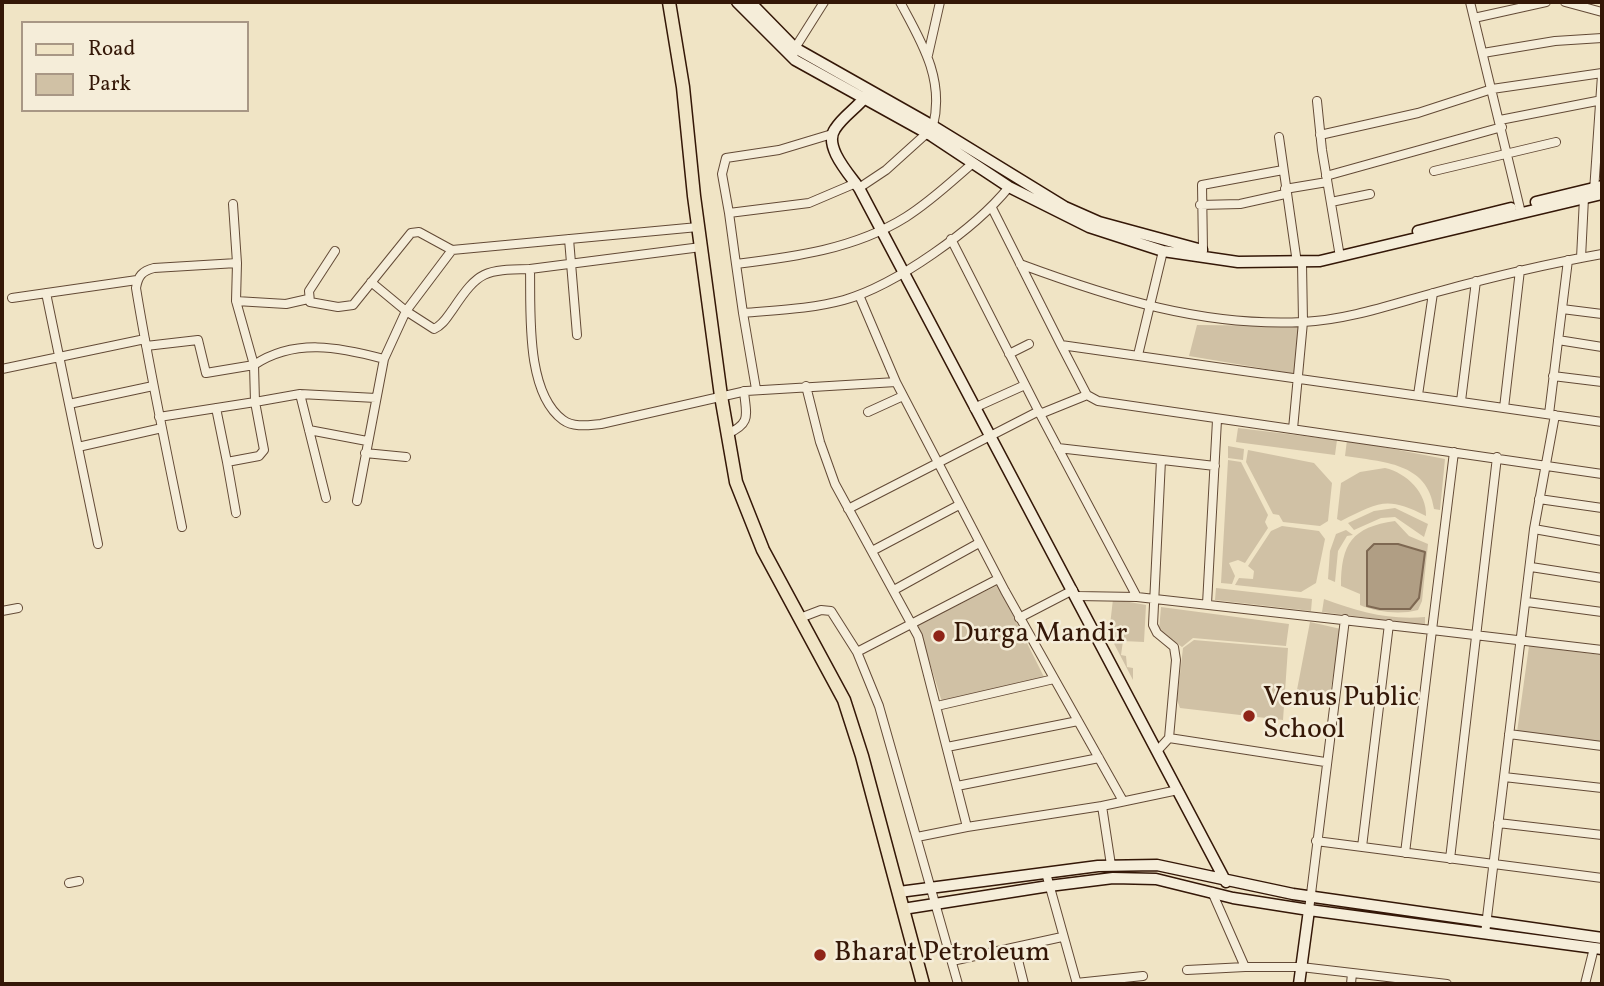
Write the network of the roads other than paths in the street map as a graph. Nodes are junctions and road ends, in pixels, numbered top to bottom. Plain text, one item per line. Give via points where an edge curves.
1 (669, 2) edge
2 (737, 2) edge
3 (750, 2) edge
4 (824, 2) edge
5 (900, 2) edge
6 (1470, 2) edge
7 (1545, 2) edge
8 (1565, 2) edge
9 (938, 3) edge
10 (1583, 4) edge
11 (1502, 6) edge
12 (1602, 12) edge
13 (1474, 18) junction
14 (1602, 38) edge
15 (795, 48) junction
16 (1483, 53) junction
17 (928, 55) junction
18 (1602, 74) edge
19 (1492, 89) junction
20 (867, 95) junction
21 (1317, 101) dead end
22 (1601, 101) edge
23 (1501, 123) junction
24 (930, 129) junction
25 (832, 134) junction
26 (1320, 135) junction
27 (1279, 137) dead end
28 (1556, 142) dead end
29 (1509, 154) junction
30 (973, 163) junction
31 (1283, 170) junction
32 (1434, 171) dead end
33 (1327, 179) junction
34 (857, 186) junction
35 (1009, 187) junction
36 (1285, 191) junction
37 (1595, 192) edge
38 (1370, 194) dead end
39 (1331, 202) junction
40 (233, 204) dead end
41 (1200, 205) junction
42 (992, 208) junction
43 (1521, 209) junction
44 (729, 213) junction
45 (698, 227) junction
46 (881, 231) junction
47 (569, 239) junction
48 (951, 239) junction
49 (701, 247) junction
50 (452, 250) junction
51 (1203, 250) junction
52 (335, 251) dead end
53 (1163, 251) junction
54 (1339, 251) junction
55 (1602, 254) edge
56 (1580, 258) junction
57 (1299, 260) junction
58 (1568, 260) junction
59 (237, 263) junction
60 (736, 264) junction
61 (1020, 264) junction
62 (572, 266) junction
63 (530, 269) junction
64 (1520, 270) junction
65 (903, 273) junction
66 (137, 280) junction
67 (1476, 281) junction
68 (371, 282) junction
69 (46, 293) junction
70 (1433, 293) junction
71 (859, 295) junction
72 (12, 298) dead end
73 (308, 299) junction
74 (236, 301) junction
75 (1149, 308) junction
76 (1562, 309) junction
77 (406, 311) junction
78 (743, 313) junction
79 (1602, 314) edge
80 (1303, 322) junction
81 (577, 335) dead end
82 (1558, 340) junction
83 (146, 343) junction
84 (1029, 344) dead end
85 (1061, 345) junction
86 (1602, 347) edge
87 (1009, 354) junction
88 (1138, 355) junction
89 (59, 358) junction
90 (384, 359) junction
91 (254, 365) junction
92 (2, 369) edge
93 (1553, 376) junction
94 (1298, 378) junction
95 (896, 382) junction
96 (1602, 382) edge
97 (1025, 385) junction
98 (153, 386) junction
99 (806, 386) junction
100 (756, 389) junction
101 (744, 391) junction
102 (300, 394) junction
103 (1087, 395) junction
104 (1418, 395) junction
105 (721, 396) junction
106 (902, 396) junction
107 (376, 398) junction
108 (1461, 401) junction
109 (255, 402) junction
110 (69, 404) junction
111 (216, 408) junction
112 (974, 408) junction
113 (1504, 408) junction
114 (868, 412) dead end
115 (1040, 413) junction
116 (1552, 414) junction
117 (159, 416) junction
118 (1217, 420) junction
119 (1602, 422) edge
120 (162, 428) junction
121 (1293, 429) junction
122 (309, 430) junction
123 (727, 434) junction
124 (989, 436) junction
125 (367, 441) junction
126 (78, 447) junction
127 (1058, 448) junction
128 (1454, 452) junction
129 (365, 453) junction
130 (406, 457) dead end
131 (1497, 457) junction
132 (1161, 460) junction
133 (227, 462) junction
134 (937, 463) junction
135 (1546, 464) junction
136 (1214, 466) junction
137 (1602, 474) edge
138 (326, 498) dead end
139 (1539, 499) junction
140 (358, 501) dead end
141 (959, 505) junction
142 (1602, 508) edge
143 (848, 509) junction
144 (236, 513) dead end
145 (181, 527) dead end
146 (1534, 529) junction
147 (1602, 541) edge
148 (979, 543) junction
149 (98, 544) dead end
150 (872, 551) junction
151 (1531, 567) junction
152 (1602, 578) edge
153 (998, 579) junction
154 (894, 590) junction
155 (1075, 593) junction
156 (1137, 597) junction
157 (1153, 598) junction
158 (1527, 601) junction
159 (1207, 604) junction
160 (18, 608) dead end
161 (2, 611) edge
162 (1602, 612) edge
163 (800, 618) junction
164 (1020, 618) junction
165 (1345, 619) junction
166 (911, 622) junction
167 (1389, 624) junction
168 (1432, 630) junction
169 (1478, 636) junction
170 (1523, 641) junction
171 (1602, 650) edge
172 (858, 652) junction
173 (1054, 679) junction
174 (937, 706) junction
175 (1078, 721) junction
176 (1509, 734) junction
177 (1169, 738) junction
178 (1602, 746) edge
179 (947, 747) junction
180 (1158, 750) junction
181 (1099, 758) junction
182 (1325, 762) junction
183 (1504, 776) junction
184 (957, 786) junction
185 (1602, 789) edge
186 (1178, 790) junction
187 (1124, 801) junction
188 (1102, 806) junction
189 (1498, 823) junction
190 (967, 827) junction
191 (1602, 835) edge
192 (917, 837) junction
193 (1316, 841) junction
194 (1362, 847) junction
195 (1405, 853) junction
196 (1450, 859) junction
197 (1111, 865) junction
198 (1493, 866) junction
199 (1046, 873) junction
200 (1602, 878) edge
201 (79, 881) dead end
202 (1226, 882) junction
203 (69, 883) dead end
204 (1049, 886) junction
205 (931, 889) junction
206 (899, 892) junction
207 (1212, 892) junction
208 (1310, 897) junction
209 (1233, 898) junction
210 (935, 903) junction
211 (903, 909) junction
212 (1308, 910) junction
213 (1487, 921) junction
214 (1485, 934) junction
215 (1062, 937) junction
216 (1602, 938) edge
217 (1015, 947) junction
218 (1598, 948) edge
219 (952, 961) junction
220 (1245, 967) junction
221 (1301, 967) junction
222 (1188, 970) dead end
223 (1352, 973) junction
224 (1143, 976) dead end
225 (1077, 983) edge
226 (923, 984) edge
227 (958, 984) edge
228 (1024, 984) edge
229 (1298, 984) edge
230 (1351, 984) edge
231 (1447, 984) edge
232 (1585, 984) edge

1 - 45 main road
2 - 20 street via 795,60
3 - 15 street
4 - 15 street
5 - 17 street
6 - 13 street
7 - 11 street
8 - 10 street
9 - 17 street
10 - 12 street
11 - 13 street
13 - 16 street
14 - 16 street
15 - 20 street
16 - 19 street
17 - 24 street via 936,90
18 - 19 street
18 - 22 street
19 - 23 street
19 - 26 street via 1418,113
20 - 24 street
20 - 25 street
21 - 26 street
22 - 23 street
22 - 37 street
23 - 29 street
23 - 33 street
24 - 30 street
24 - 34 street via 886,170
24 - 51 street via 1065,207 1111,226
25 - 34 street via 834,149
25 - 44 street via 779,150 726,158 722,174
26 - 33 street
27 - 31 street
28 - 29 street
29 - 32 street
29 - 43 street
30 - 35 street
30 - 46 street via 906,217
31 - 36 street
31 - 41 street via 1207,182 1200,189
33 - 36 street
33 - 39 street
34 - 44 street via 809,203
34 - 46 street
35 - 42 street
35 - 53 street via 1089,227
36 - 41 street via 1240,204
36 - 57 street
37 - 43 street
37 - 56 street
38 - 39 street
39 - 54 street
40 - 59 street
41 - 51 street
42 - 48 street
42 - 61 street
43 - 54 street
43 - 57 street via 1343,257
44 - 60 street
45 - 47 street
45 - 49 main road
46 - 60 street via 815,253
46 - 65 street
47 - 50 street
47 - 62 street
48 - 65 street
48 - 87 street
49 - 62 street
49 - 105 main road
50 - 68 street via 419,232 411,233
50 - 77 street
51 - 57 street
52 - 73 street
53 - 57 street via 1238,262
53 - 75 street
54 - 57 street
55 - 56 street
56 - 58 street
57 - 80 street
58 - 64 street
58 - 76 street
59 - 66 street via 154,268 145,270
59 - 74 street
60 - 78 street
61 - 75 street
61 - 85 street
62 - 63 street
62 - 81 street
63 - 77 street via 478,275 438,328
63 - 105 street via 536,366 547,397 563,420 578,426 601,424
64 - 67 street
64 - 113 street
65 - 71 street
65 - 112 street
66 - 69 street
66 - 83 street
67 - 70 street
67 - 108 street
68 - 73 street via 348,307
68 - 77 street
69 - 72 street
69 - 89 street
70 - 80 street via 1356,314
70 - 104 street
71 - 78 street via 825,304
71 - 95 street
73 - 74 street via 286,304
74 - 91 street
75 - 80 street via 1222,319
75 - 88 street
76 - 79 street
76 - 82 street
77 - 90 street
78 - 100 street
80 - 94 street
82 - 86 street
82 - 93 street
83 - 89 street
83 - 91 street via 198,340 206,373
83 - 98 street
84 - 87 street
85 - 88 street
85 - 103 street
87 - 97 street
88 - 94 street
89 - 92 street
89 - 110 street
90 - 91 street via 316,346 267,356
90 - 107 street
91 - 109 street
93 - 96 street
93 - 116 street
94 - 104 street
94 - 121 street
95 - 99 street
95 - 106 street
97 - 112 street
97 - 115 street
98 - 110 street
98 - 117 street
99 - 100 street
99 - 143 street via 826,463
100 - 101 street
101 - 105 street
101 - 123 street via 746,419
102 - 107 street
102 - 109 street
102 - 122 street
103 - 115 street
103 - 118 street via 1098,401
104 - 108 street
105 - 123 main road
106 - 114 street
106 - 134 street
107 - 125 street
108 - 113 street
109 - 111 street
109 - 133 street via 263,454
110 - 126 street
111 - 117 street
111 - 133 street
112 - 124 street
113 - 116 street
115 - 124 street
115 - 127 street
116 - 119 street
116 - 135 street
117 - 120 street
118 - 121 street
118 - 136 street
120 - 126 street
120 - 145 street
121 - 128 street
122 - 125 street
122 - 138 street
123 - 163 main road via 746,513
124 - 134 street
124 - 155 street
125 - 129 street
126 - 149 street
127 - 132 street
127 - 156 street
128 - 131 street
128 - 168 street
129 - 130 street
129 - 140 street
131 - 135 street
131 - 169 street
132 - 136 street
132 - 157 street
133 - 144 street
134 - 141 street
134 - 143 street
135 - 137 street
135 - 139 street
136 - 159 street
139 - 142 street
139 - 146 street
141 - 148 street
141 - 150 street
143 - 150 street
146 - 147 street
146 - 151 street
148 - 153 street
148 - 154 street
150 - 154 street
151 - 152 street
151 - 158 street
153 - 164 street
153 - 166 street
154 - 166 street
155 - 156 street
155 - 164 street
155 - 180 street
156 - 157 street
157 - 159 street
157 - 177 street via 1154,629 1175,652
158 - 162 street
158 - 170 street
159 - 165 street
160 - 161 street
163 - 172 street via 831,611
163 - 206 main road via 844,699
164 - 173 street
165 - 167 street
165 - 182 street
166 - 172 street
166 - 174 street
167 - 168 street
167 - 194 street
168 - 169 street
168 - 195 street
169 - 170 street
169 - 196 street
170 - 171 street
170 - 176 street
172 - 192 street via 879,706
173 - 174 street
173 - 175 street
174 - 179 street
175 - 179 street
175 - 181 street
176 - 178 street
176 - 183 street
177 - 180 street
177 - 182 street
179 - 184 street
180 - 186 street
181 - 184 street
181 - 187 street
182 - 193 street
183 - 185 street
183 - 189 street
184 - 190 street
186 - 187 street
186 - 202 street
187 - 188 street
188 - 190 street
188 - 197 street
189 - 191 street
189 - 198 street
190 - 192 street
192 - 205 street
193 - 194 street
193 - 208 street
194 - 195 street
195 - 196 street
196 - 198 street
197 - 199 street
197 - 202 street via 1171,867
198 - 200 street
198 - 213 street
199 - 204 street
199 - 205 street
201 - 203 street
202 - 208 street
202 - 209 street
204 - 207 street via 1157,878
204 - 210 street
204 - 215 street
205 - 206 street
205 - 210 street
206 - 211 main road
207 - 209 street
207 - 220 street
208 - 212 street
208 - 213 street
209 - 212 street
210 - 211 street
210 - 219 street
211 - 226 main road
212 - 214 street
212 - 221 street
213 - 214 street
213 - 216 street
214 - 218 street
215 - 217 street
215 - 225 street
217 - 219 street
217 - 228 street
218 - 232 street
219 - 227 street
220 - 221 street
220 - 222 street
221 - 223 street
221 - 229 street
223 - 230 street
223 - 231 street
224 - 225 street

